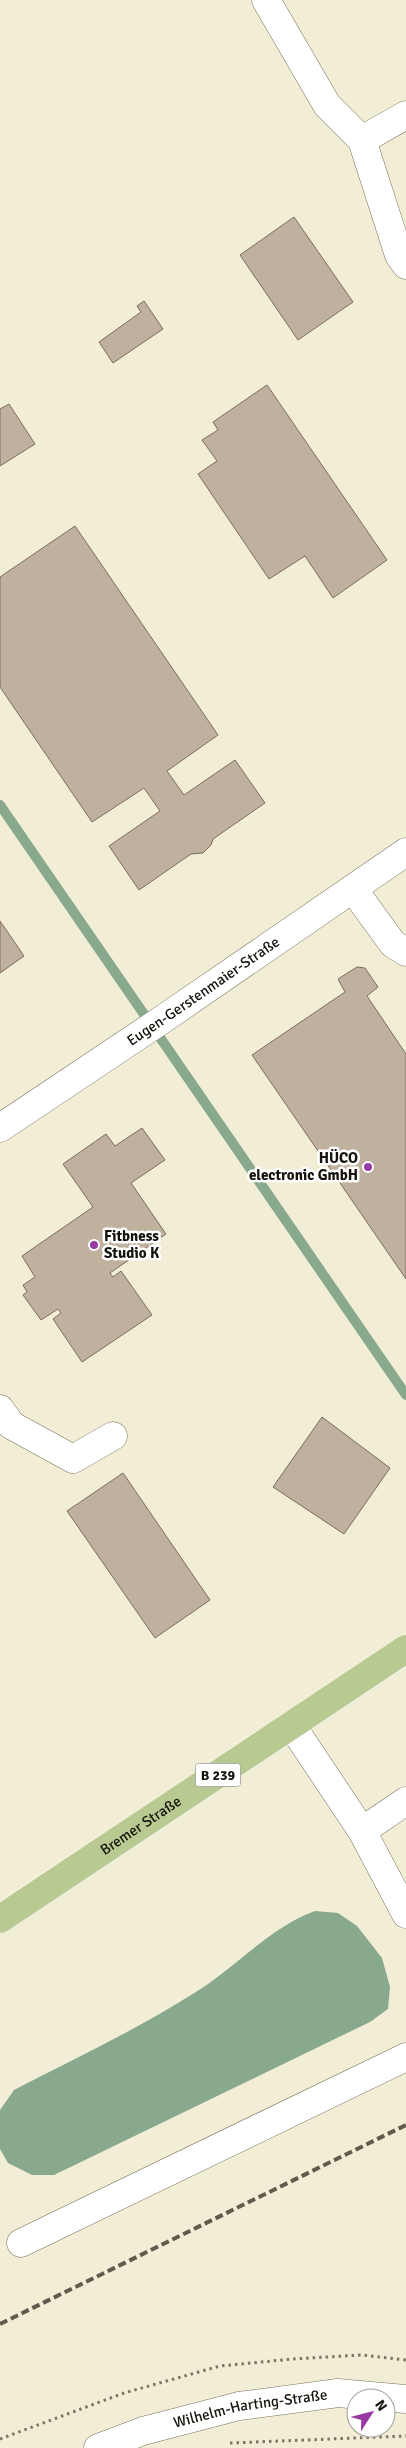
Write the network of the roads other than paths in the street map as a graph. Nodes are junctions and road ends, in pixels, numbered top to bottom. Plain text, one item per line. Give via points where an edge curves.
1 (266, 0) edge
2 (406, 115) edge
3 (362, 140) junction
4 (406, 266) edge
5 (406, 852) edge
6 (353, 889) junction
7 (406, 952) edge
8 (0, 1128) edge
9 (0, 1409) edge
10 (113, 1436) dead end
11 (406, 1648) edge
12 (292, 1726) junction
13 (406, 1801) edge
14 (362, 1832) junction
15 (406, 1914) edge
16 (0, 1919) edge
17 (406, 2057) edge
18 (21, 2243) dead end
19 (406, 2399) edge
20 (98, 2448) edge

1 - 3 street via 327,105
2 - 3 street
3 - 4 street via 399,255
5 - 6 street, Eugen-Gerstenmaier-Straße
6 - 7 street via 393,944
6 - 8 street, Eugen-Gerstenmaier-Straße
9 - 10 street via 11,1425 73,1459
11 - 12 main road, Bremer Straße / B 239
12 - 14 street
12 - 16 main road, Bremer Straße / B 239
13 - 14 street
14 - 15 street
17 - 18 street
19 - 20 street, Wilhelm-Harting-Straße via 338,2393 239,2406

